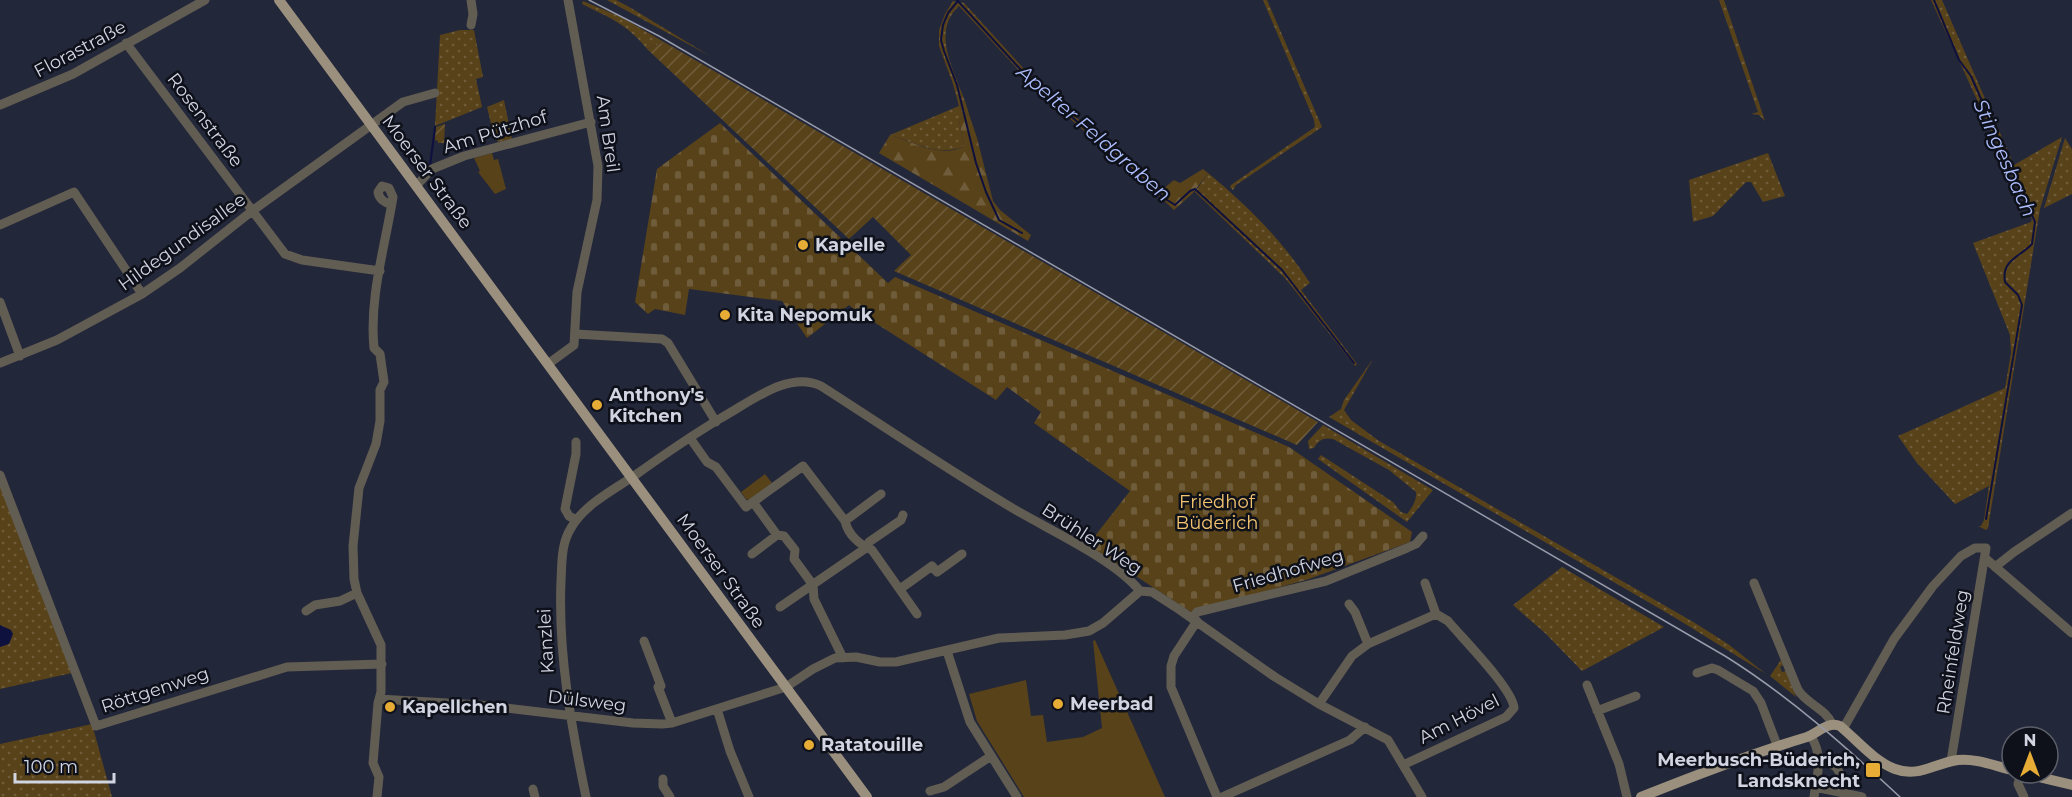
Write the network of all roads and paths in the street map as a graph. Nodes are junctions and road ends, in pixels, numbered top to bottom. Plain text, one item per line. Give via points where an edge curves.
1 (205, 0) edge
2 (279, 0) edge
3 (471, 0) edge
4 (568, 0) edge
5 (471, 25) dead end
6 (126, 42) junction
7 (435, 93) dead end
8 (0, 105) edge
9 (591, 122) junction
10 (372, 126) junction
11 (416, 186) junction
12 (391, 204) dead end
13 (252, 211) junction
14 (0, 225) edge
15 (380, 271) junction
16 (142, 294) junction
17 (0, 302) edge
18 (575, 334) junction
19 (20, 356) junction
20 (0, 363) edge
21 (548, 364) junction
22 (716, 422) junction
23 (690, 438) junction
24 (576, 442) dead end
25 (0, 475) edge
26 (632, 478) junction
27 (881, 494) dead end
28 (753, 502) junction
29 (2072, 513) edge
30 (903, 515) dead end
31 (576, 520) junction
32 (845, 521) junction
33 (777, 535) junction
34 (1423, 536) dead end
35 (866, 548) junction
36 (1985, 553) junction
37 (752, 554) dead end
38 (962, 554) dead end
39 (1995, 567) junction
40 (1425, 583) dead end
41 (1754, 583) dead end
42 (813, 585) junction
43 (900, 589) junction
44 (1140, 591) junction
45 (803, 592) junction
46 (357, 593) junction
47 (814, 599) junction
48 (1348, 604) dead end
49 (780, 607) dead end
50 (306, 611) dead end
51 (917, 614) dead end
52 (1436, 614) junction
53 (1195, 620) junction
54 (2072, 633) edge
55 (644, 641) dead end
56 (1368, 644) junction
57 (947, 651) junction
58 (843, 658) junction
59 (382, 664) junction
60 (1697, 673) dead end
61 (1587, 685) dead end
62 (786, 687) junction
63 (1636, 696) dead end
64 (380, 699) junction
65 (1319, 704) junction
66 (717, 709) junction
67 (1598, 711) junction
68 (569, 715) junction
69 (672, 723) junction
70 (1829, 725) junction
71 (1365, 727) junction
72 (1843, 729) junction
73 (1811, 736) junction
74 (1777, 746) junction
75 (991, 756) junction
76 (1820, 757) junction
77 (1952, 761) junction
78 (1403, 765) junction
79 (2000, 767) edge
80 (663, 779) dead end
81 (1815, 786) junction
82 (930, 791) dead end
83 (1843, 792) junction
84 (377, 797) edge
85 (586, 797) edge
86 (670, 797) edge
87 (749, 797) edge
88 (867, 797) edge
89 (1017, 797) edge
90 (1220, 797) edge
91 (1422, 797) edge
92 (1627, 797) edge
93 (1641, 797) edge
94 (1814, 797) edge
95 (1862, 797) edge

1 - 6 street, Florastraße
2 - 10 main road, Moerser Straße
3 - 5 street
4 - 9 street, Am Breil
6 - 8 street, Florastraße via 73,74
6 - 13 street, Rosenstraße
7 - 10 street, Hildegundisallee via 403,102
9 - 11 street, Am Pützhof via 464,156 432,169
9 - 18 street, Am Breil via 598,166 597,200 577,292
10 - 11 main road, Moerser Straße
10 - 13 street, Hildegundisallee
11 - 21 main road, Moerser Straße
12 - 15 street
13 - 15 street, Rosenstraße via 291,258
13 - 16 street, Hildegundisallee
14 - 16 street via 74,192
15 - 46 street via 375,293 374,348 380,354 384,382 380,390 379,432 359,488 353,546
16 - 19 street, Hildegundisallee
17 - 19 street
18 - 21 street, Am Breil via 574,345
18 - 22 street via 662,339
19 - 20 street, Hildegundisallee
21 - 26 main road, Moerser Straße
22 - 23 street, Brühler Weg
22 - 44 street, Brühler Weg via 776,387 802,381 815,383 1094,555 1131,579
23 - 26 street, Brühler Weg
23 - 28 street via 746,507
24 - 31 street via 565,509
25 - 59 street, Röttgenweg via 96,726 287,667
26 - 31 street, Kanzlei
26 - 62 main road, Moerser Straße
27 - 32 street
28 - 32 street via 803,466
28 - 33 street
29 - 39 street
30 - 35 street
31 - 68 street, Kanzlei via 562,553 561,629
32 - 35 street via 860,546
33 - 37 street
33 - 42 street via 784,536 795,550 795,559
34 - 53 street, Friedhofweg via 1416,544 1326,581 1197,612
35 - 42 street
35 - 43 street via 872,550
36 - 39 street
36 - 72 street via 1975,548 1961,556 1933,586 1894,639
36 - 77 street, Rheinfeldweg
38 - 43 street via 937,572 932,566
39 - 54 street
40 - 52 street, Am Hövel
41 - 70 street via 1798,690 1828,716
42 - 45 street
42 - 47 street
43 - 51 street
44 - 53 street, Brühler Weg via 1152,592
44 - 57 street via 1089,631 1005,637
45 - 47 street
45 - 49 street
46 - 50 street
46 - 59 street via 381,645
47 - 58 street
48 - 56 street
52 - 56 street
52 - 78 street, Am Hövel via 1448,621 1505,688 1514,708 1506,717
53 - 65 street, Brühler Weg
53 - 90 street via 1174,656 1171,687
55 - 69 street
56 - 65 street via 1352,656
57 - 58 street via 896,662
57 - 75 street via 970,722
58 - 62 street, Dülsweg via 825,662
59 - 64 street
60 - 74 street via 1712,668 1753,691
61 - 67 street
62 - 66 street, Dülsweg
62 - 88 main road, Moerser Straße
63 - 67 street
64 - 68 street, Dülsweg
64 - 84 street via 374,763 379,777
65 - 71 street, Brühler Weg
66 - 69 street, Dülsweg
66 - 87 street
67 - 92 street
68 - 69 street, Dülsweg via 633,723
68 - 85 street, Kanzlei
70 - 72 main road via 1838,724
70 - 73 main road
71 - 78 street, Brühler Weg via 1388,740
71 - 90 street via 1350,740
72 - 77 main road via 1884,764 1899,770 1923,771
73 - 74 main road
73 - 76 street
74 - 93 main road
75 - 82 street via 944,787
75 - 89 street
76 - 81 street
76 - 83 street via 1836,768 1844,780
77 - 79 main road
78 - 91 street, Brühler Weg
80 - 86 street
81 - 83 street
81 - 94 street
83 - 95 street

